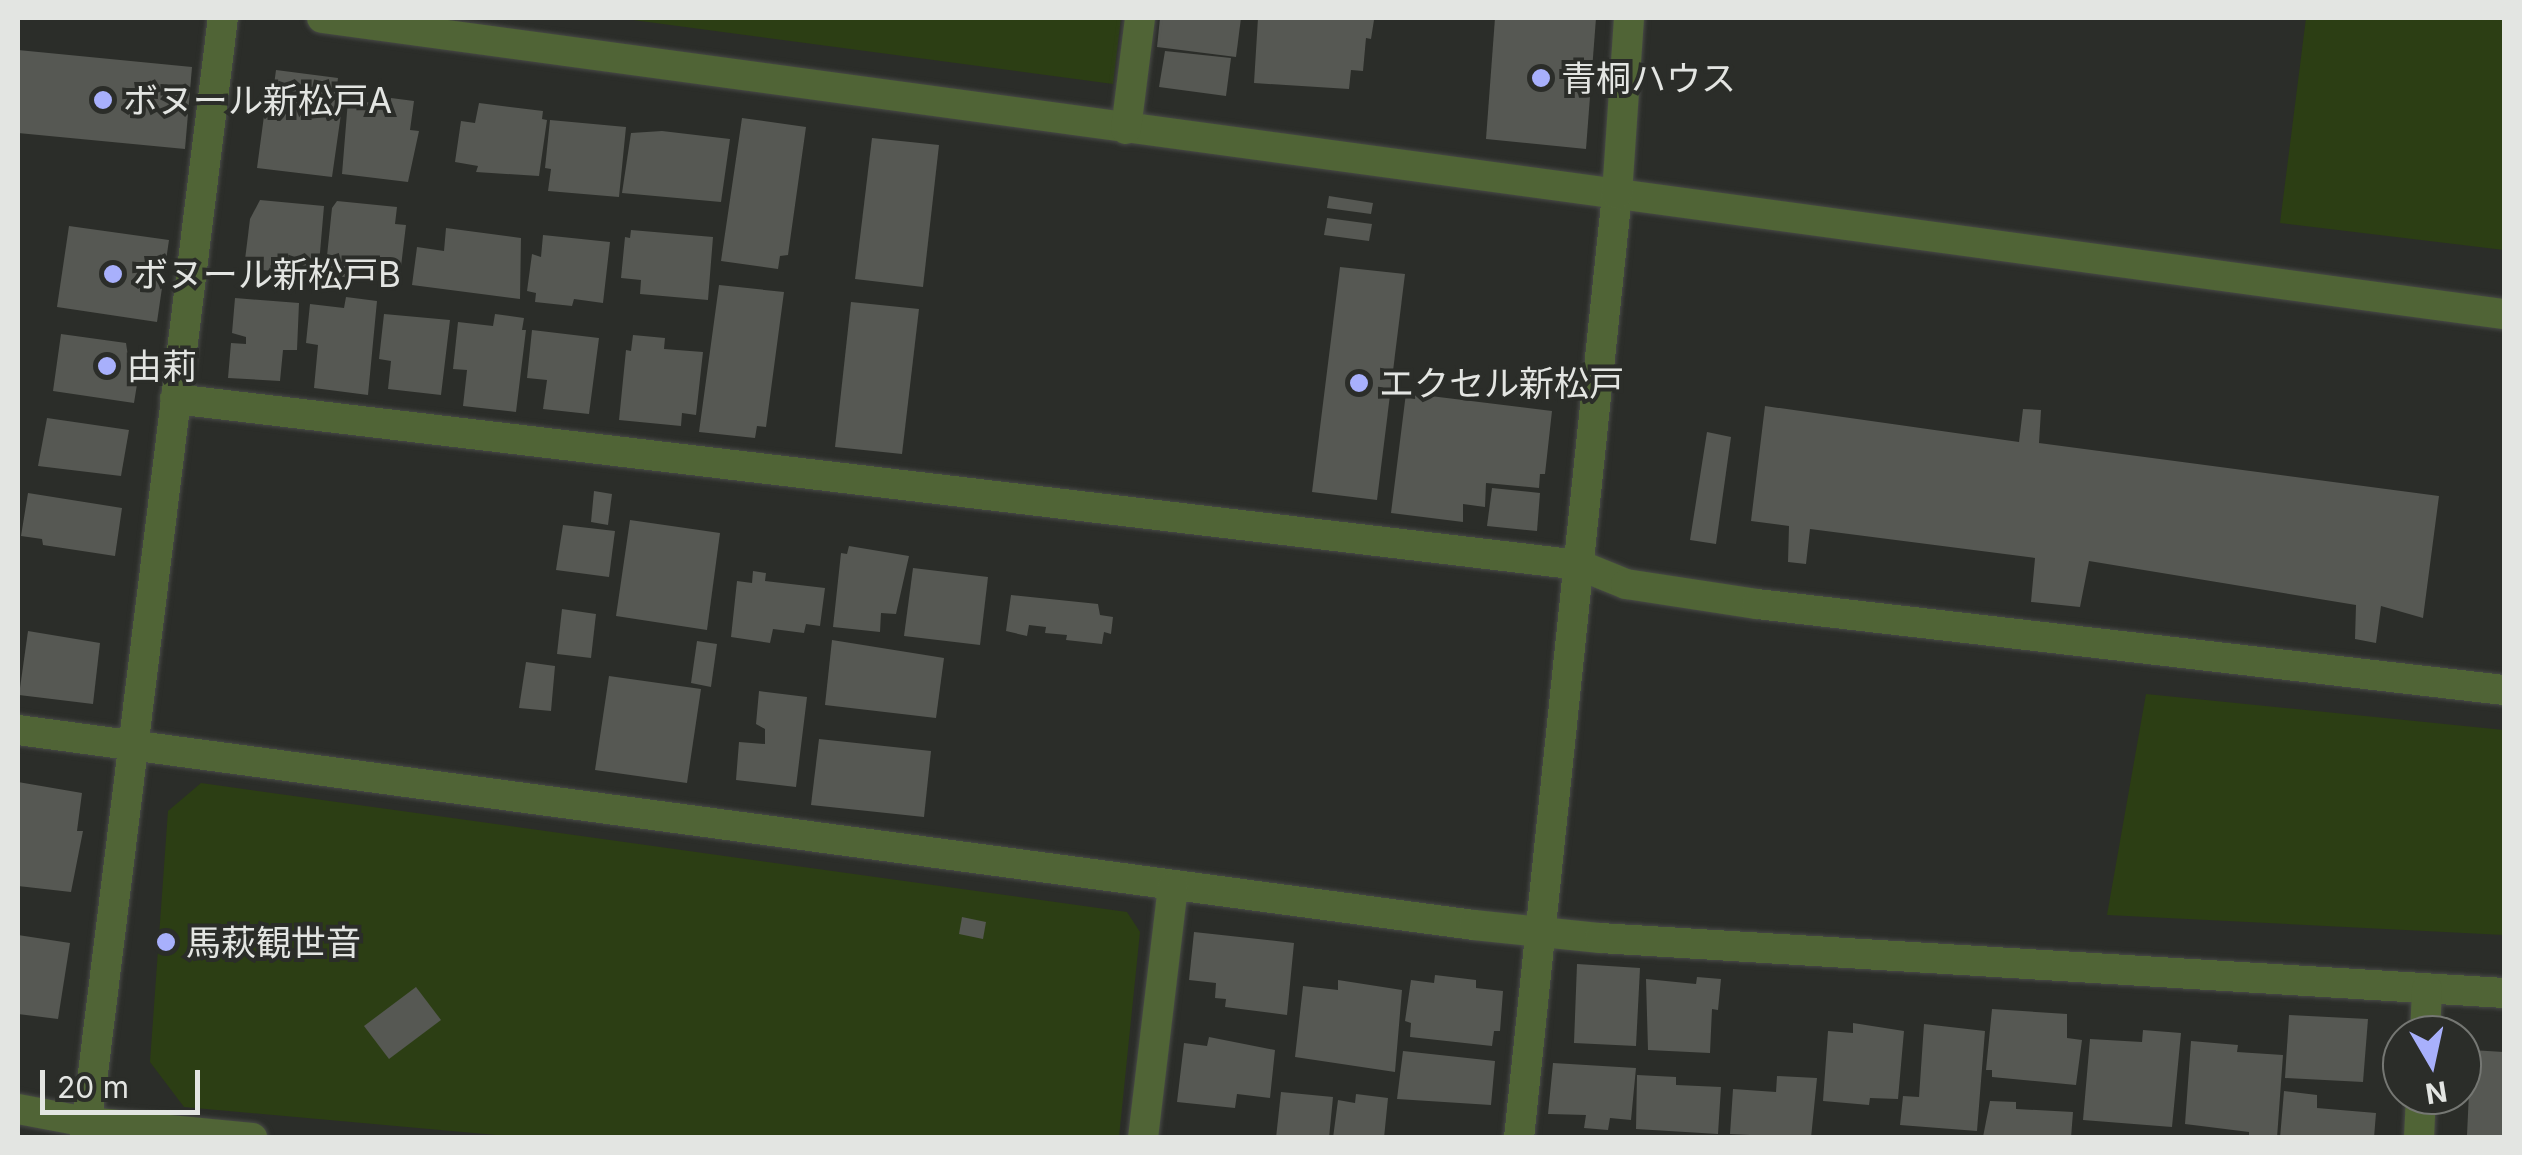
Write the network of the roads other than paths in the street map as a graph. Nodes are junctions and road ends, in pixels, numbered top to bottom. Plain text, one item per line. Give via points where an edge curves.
1 (224, 18) edge
2 (322, 18) edge
3 (1140, 18) edge
4 (1630, 18) edge
5 (1126, 129) junction
6 (1616, 194) junction
7 (2504, 314) edge
8 (176, 399) junction
9 (1579, 565) junction
10 (2504, 690) edge
11 (18, 730) edge
12 (134, 746) junction
13 (1173, 887) junction
14 (1538, 932) junction
15 (2427, 988) junction
16 (2504, 992) edge
17 (2426, 1015) edge
18 (18, 1108) edge
19 (86, 1130) edge
20 (252, 1138) edge
21 (1143, 1138) edge
22 (1519, 1138) edge

1 - 8 street
2 - 5 street
3 - 5 street
4 - 6 street
5 - 6 street
6 - 7 street
6 - 9 street
8 - 9 street
8 - 12 street
9 - 10 street via 1626,584 1757,604
9 - 14 street
11 - 12 street
12 - 13 street
12 - 19 street
13 - 14 street
13 - 21 street
14 - 15 street
14 - 22 street
15 - 16 street
15 - 17 street
18 - 19 street
19 - 20 street

